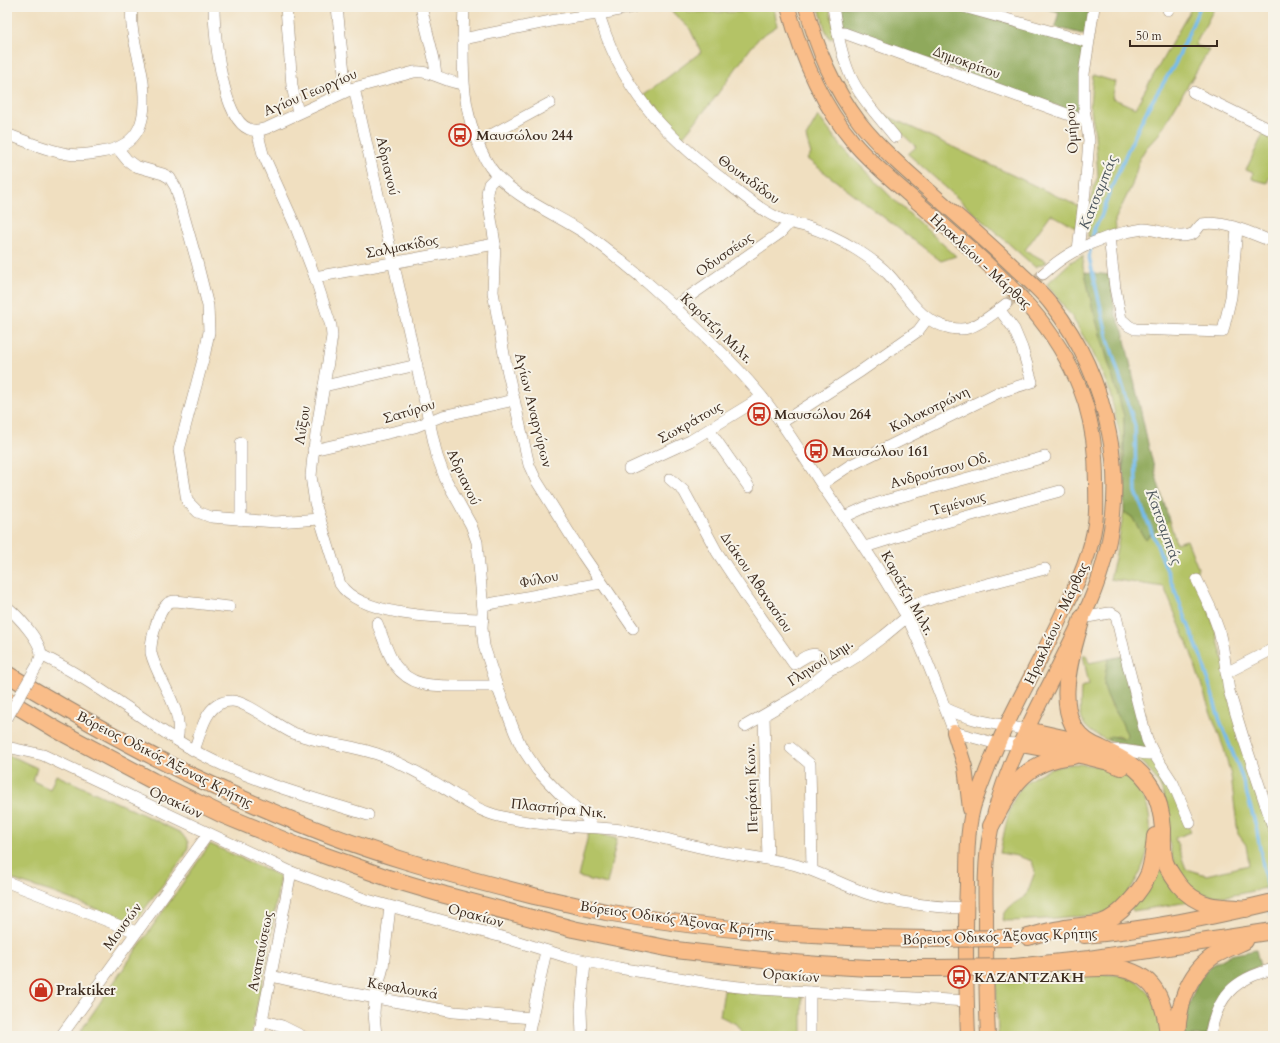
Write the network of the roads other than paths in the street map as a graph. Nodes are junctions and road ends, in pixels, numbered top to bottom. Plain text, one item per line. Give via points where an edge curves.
1 (132, 7) edge
2 (214, 7) edge
3 (286, 7) edge
4 (337, 7) edge
5 (421, 7) edge
6 (464, 7) edge
7 (633, 7) edge
8 (788, 7) edge
9 (806, 7) edge
10 (833, 7) edge
11 (964, 7) edge
12 (1094, 7) edge
13 (598, 10) edge
14 (838, 34) junction
15 (463, 39) junction
16 (1088, 42) junction
17 (436, 75) junction
18 (463, 84) junction
19 (350, 89) junction
20 (1193, 92) dead end
21 (550, 103) dead end
22 (298, 113) junction
23 (1086, 121) junction
24 (257, 131) junction
25 (1273, 131) edge
26 (7, 134) edge
27 (896, 136) dead end
28 (478, 142) junction
29 (118, 149) junction
30 (497, 176) junction
31 (790, 222) junction
32 (1237, 228) junction
33 (1106, 238) junction
34 (1273, 242) edge
35 (495, 244) junction
36 (1082, 248) junction
37 (394, 263) junction
38 (1043, 274) tunnel mouth
39 (315, 277) junction
40 (674, 307) junction
41 (927, 318) junction
42 (417, 365) junction
43 (1032, 382) joint
44 (324, 386) junction
45 (762, 397) junction
46 (514, 400) junction
47 (429, 422) junction
48 (781, 423) junction
49 (709, 430) junction
50 (242, 443) dead end
51 (313, 450) junction
52 (1045, 457) dead end
53 (629, 469) dead end
54 (670, 478) dead end
55 (822, 484) junction
56 (749, 487) dead end
57 (1060, 491) dead end
58 (844, 517) junction
59 (320, 519) junction
60 (241, 520) junction
61 (865, 547) junction
62 (1045, 569) dead end
63 (1197, 580) dead end
64 (601, 583) junction
65 (483, 605) junction
66 (7, 607) edge
67 (229, 607) dead end
68 (905, 614) junction
69 (1082, 618) junction
70 (483, 619) junction
71 (377, 623) dead end
72 (633, 628) dead end
73 (1273, 649) edge
74 (39, 661) junction
75 (829, 670) junction
76 (1226, 673) junction
77 (7, 674) edge
78 (497, 686) junction
79 (7, 700) edge
80 (945, 708) junction
81 (764, 716) junction
82 (7, 718) edge
83 (745, 726) dead end
84 (1006, 726) junction
85 (954, 732) junction
86 (1024, 737) junction
87 (177, 740) junction
88 (998, 743) junction
89 (7, 747) edge
90 (791, 748) dead end
91 (194, 750) junction
92 (1097, 751) junction
93 (1154, 754) junction
94 (368, 815) dead end
95 (971, 815) junction
96 (1190, 824) dead end
97 (991, 826) junction
98 (1273, 826) edge
99 (591, 827) junction
100 (208, 834) junction
101 (768, 860) junction
102 (812, 870) junction
103 (291, 872) junction
104 (7, 882) edge
105 (1273, 902) edge
106 (390, 906) junction
107 (966, 908) junction
108 (1246, 909) junction
109 (136, 932) junction
110 (1266, 933) edge
111 (1020, 937) junction
112 (546, 951) junction
113 (585, 962) junction
114 (1015, 967) junction
115 (1273, 969) edge
116 (270, 976) junction
117 (810, 992) junction
118 (375, 999) junction
119 (967, 1001) junction
120 (532, 1018) junction
121 (262, 1020) junction
122 (61, 1036) edge
123 (258, 1036) edge
124 (302, 1036) edge
125 (376, 1036) edge
126 (528, 1036) edge
127 (582, 1036) edge
128 (810, 1036) edge
129 (968, 1036) edge
130 (988, 1036) edge
131 (1168, 1036) edge
132 (1177, 1036) edge
133 (1210, 1036) edge

1 - 29 street via 132,32 143,83 143,113 136,134
2 - 24 street, Αγίου Γεωργίου via 218,53 227,96 239,122 248,129
3 - 22 street via 292,86
4 - 19 street, Αδριανού
5 - 17 street
6 - 15 street, Καράτζη Μιλτ.
7 - 13 street
8 - 84 main road, Ηρακλείου - Μάρθας via 809,69 822,97 842,127 880,170 1005,280 1030,307 1061,350 1085,403 1093,435 1096,464 1096,511 1091,542 1061,618
9 - 69 main road, Ηρακλείου - Μάρθας via 814,36 835,86 860,123 890,156 1041,293 1063,321 1087,362 1105,414 1113,455 1114,491 1106,556 1094,594
10 - 14 street
11 - 16 street
12 - 16 street, Ομήρου
13 - 15 street
13 - 31 street, Θουκιδίδου via 609,44 626,79 659,124 710,170 772,215
14 - 23 street, Δημοκρίτου via 844,33
14 - 27 street via 850,76 863,98
15 - 18 street, Καράτζη Μιλτ.
16 - 23 street, Ομήρου via 1084,74
17 - 18 street, Αγίου Γεωργίου via 453,83
17 - 19 street, Αγίου Γεωργίου via 414,72
18 - 28 street, Καράτζη Μιλτ. via 469,116
19 - 22 street, Αγίου Γεωργίου
19 - 37 street, Αδριανού
20 - 25 street
21 - 28 street
22 - 24 street, Αγίου Γεωργίου
23 - 36 street, Ομήρου via 1089,140
24 - 39 street, Λύξου via 263,154
26 - 29 street via 70,154
28 - 30 street, Καράτζη Μιλτ.
29 - 60 street via 126,160 135,166 170,178 176,188 208,306 209,332 205,352 179,450 187,501 198,512 212,517
30 - 35 street, Αγίων Αναργύρων via 489,184 487,193
30 - 40 street, Καράτζη Μιλτ. via 513,190 598,242
31 - 40 street, Οδυσσέως via 780,233
31 - 41 street, Θουκιδίδου via 835,238 872,260 889,275
32 - 33 street via 1219,223 1206,223 1192,234 1184,236 1145,229
32 - 33 street via 1231,297 1222,332 1135,329 1129,326 1122,319
32 - 34 street
33 - 36 street
35 - 37 street, Σαλμακίδος
35 - 46 street, Αγίων Αναργύρων via 493,292
36 - 38 street
37 - 39 street, Σαλμακίδος
37 - 42 street, Αδριανού
39 - 44 street, Λύξου via 332,331
40 - 45 street, Καράτζη Μιλτ. via 730,361
41 - 43 street, Θουκιδίδου via 947,327 964,329 976,325 1002,306 1022,348
41 - 48 street via 918,331 858,374
42 - 44 street
42 - 47 street, Αδριανού
43 - 55 street, Κολοκοτρώνη via 997,393 932,424 849,466
44 - 51 street, Λύξου
45 - 48 street, Καράτζη Μιλτ.
45 - 49 street, Σωκράτους
46 - 47 street, Σατύρου via 442,416
46 - 64 street, Αγίων Αναργύρων via 525,450 536,480
47 - 51 street, Σατύρου
47 - 65 street, Αδριανού via 442,472 475,537
48 - 55 street, Καράτζη Μιλτ.
49 - 53 street, Σωκράτους
49 - 56 street
50 - 60 street
51 - 59 street, Λύξου via 312,485
52 - 58 street, Ανδρούτσου Οδ. via 888,500
54 - 75 street, Διάκου Αθανασίου via 684,491 716,552 794,664 807,656 816,655
55 - 58 street, Καράτζη Μιλτ.
57 - 61 street, Τεμένους
58 - 61 street, Καράτζη Μιλτ.
59 - 60 street via 276,522
59 - 70 street, Λύξου via 340,584 347,593 371,605 397,612
61 - 68 street, Καράτζη Μιλτ.
62 - 68 street, Γληνού Δημ. via 918,603
63 - 76 street via 1219,631
64 - 65 street, Φύλου
64 - 72 street, Αγίων Αναργύρων
65 - 70 street, Αδριανού
66 - 74 street via 28,628 38,645
67 - 87 street via 171,602 165,606 154,629 151,652 177,713
68 - 75 street, Γληνού Δημ. via 884,636 856,657
68 - 80 street, Καράτζη Μιλτ.
69 - 86 main road, Ηρακλείου - Μάρθας
69 - 92 highway via 1068,669 1067,700 1075,729
69 - 93 street via 1109,613 1116,616 1148,740
70 - 78 street, Αδριανού via 482,636
71 - 78 street via 393,662 413,681 435,686
73 - 76 street
74 - 82 street, bridge
74 - 87 street via 68,670
75 - 81 street, Γληνού Δημ. via 800,694
76 - 98 street via 1235,714
77 - 111 highway, Βόρειος Οδικός Άξονας Κρήτης, bridge via 123,741 199,780 291,820 434,870 506,889 579,906 658,920 788,935 933,939
78 - 99 street, Αδριανού via 526,754 549,784 587,819
79 - 114 highway, Βόρειος Οδικός Άξονας Κρήτης, bridge via 153,781 223,815 298,846 391,879 573,929 676,950 771,961 868,968
80 - 84 street via 959,715
80 - 85 street, Καράτζη Μιλτ.
81 - 83 street, Γληνού Δημ.
81 - 101 street, Πετράκη Κων.
84 - 86 street
84 - 88 main road, Ηρακλείου - Μάρθας
85 - 88 street
85 - 95 main road via 965,767
86 - 88 street
86 - 92 highway via 1034,745
86 - 97 main road, Ηρακλείου - Μάρθας via 1001,793
87 - 91 street
88 - 95 main road, Ηρακλείου - Μάρθας
89 - 100 street, Ορακίων via 43,755
90 - 102 street via 810,764
91 - 94 street via 248,776
91 - 99 street, Πλαστήρα Νικ. via 210,710 229,701 238,702 298,734 384,756 489,813 522,820
92 - 93 street via 1120,749
92 - 97 highway via 1057,759 1028,771 1013,787
92 - 108 highway via 1134,766 1152,788 1160,807 1165,862 1180,887 1207,904
92 - 111 highway via 1137,780 1148,796 1154,813 1155,830 1150,869 1133,897 1110,919
93 - 96 street via 1173,783
95 - 107 main road
97 - 130 main road, Ηρακλείου - Μάρθας via 986,865
99 - 101 street, Πλαστήρα Νικ. via 630,831
100 - 103 street, Ορακίων
100 - 109 street, Μουσών
101 - 102 street, Πλαστήρα Νικ.
102 - 107 street, Πλαστήρα Νικ. via 865,892 901,902
103 - 106 street, Ορακίων via 357,897
103 - 116 street, Αναπαύσεως
104 - 109 street
105 - 108 highway, Βόρειος Οδικός Άξονας Κρήτης
106 - 112 street, Ορακίων
106 - 118 street via 383,967
107 - 119 main road
108 - 111 highway, Βόρειος Οδικός Άξονας Κρήτης via 1125,931
109 - 122 street, Μουσών
110 - 114 highway, Βόρειος Οδικός Άξονας Κρήτης
110 - 132 highway via 1220,953 1198,970 1181,1006
112 - 113 street, Ορακίων
112 - 120 street
113 - 117 street, Ορακίων via 721,985
113 - 127 street via 581,1010
114 - 131 highway via 1114,968 1138,973 1150,982 1158,995 1166,1015
115 - 133 street via 1244,980 1229,991 1218,1008
116 - 118 street, Κεφαλουκά
116 - 121 street, Αναπαύσεως
117 - 119 street, Ορακίων
117 - 128 street
118 - 120 street, Κεφαλουκά via 454,1012
118 - 125 street
119 - 129 main road
120 - 126 street
121 - 123 street, Αναπαύσεως
121 - 124 street

